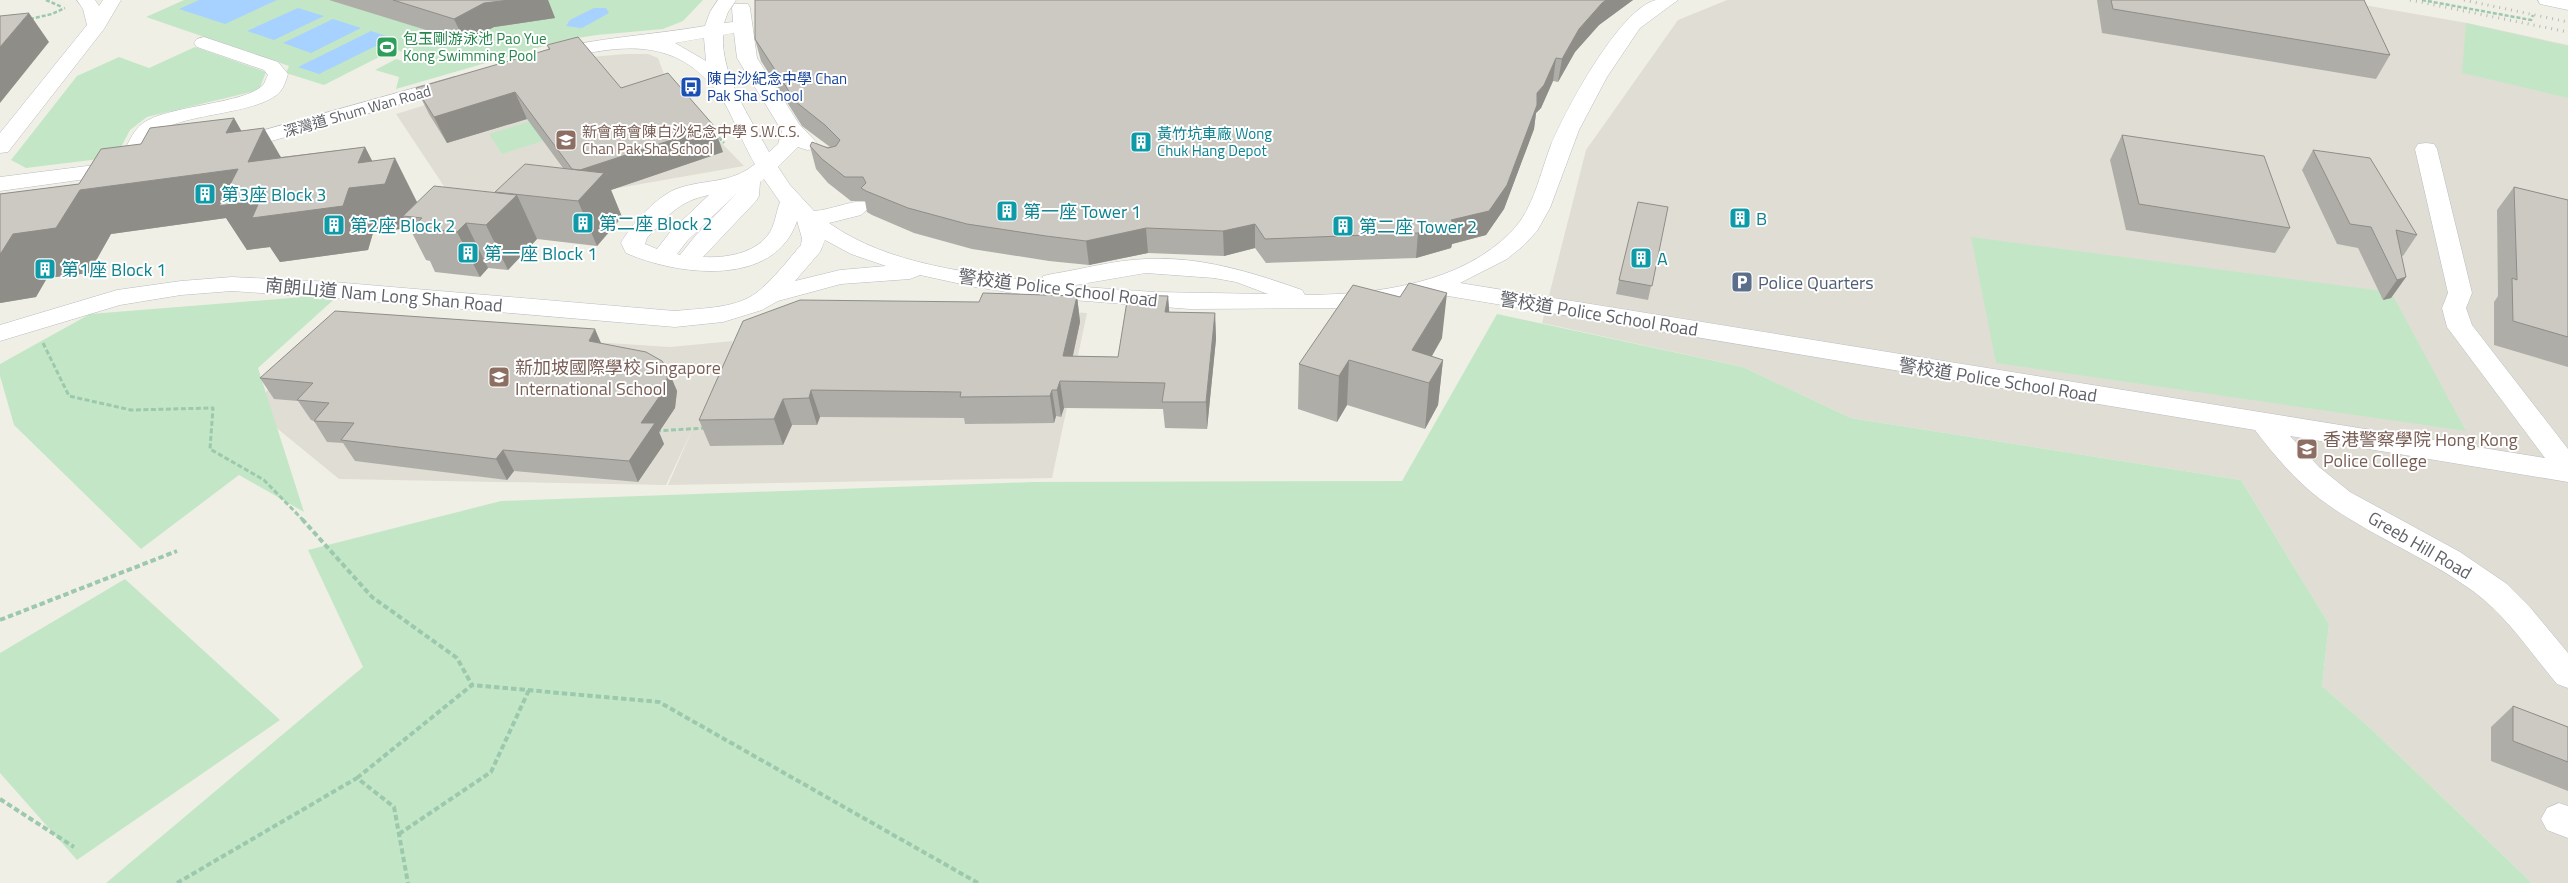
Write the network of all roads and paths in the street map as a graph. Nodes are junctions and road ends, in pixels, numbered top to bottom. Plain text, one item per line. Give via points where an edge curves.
1 (86, 0) edge
2 (112, 0) edge
3 (727, 0) edge
4 (736, 0) edge
5 (1669, 0) edge
6 (2422, 0) edge
7 (2547, 0) edge
8 (2568, 4) edge
9 (66, 8) dead end
10 (2534, 14) dead end
11 (28, 19) dead end
12 (97, 25) junction
13 (742, 26) junction
14 (712, 31) junction
15 (646, 42) junction
16 (204, 43) dead end
17 (532, 60) edge
18 (475, 77) edge
19 (724, 88) junction
20 (793, 131) junction
21 (0, 147) edge
22 (2426, 149) dead end
23 (216, 151) edge
24 (820, 155) edge
25 (153, 163) edge
26 (128, 167) junction
27 (749, 177) junction
28 (0, 184) edge
29 (859, 207) dead end
30 (799, 210) junction
31 (652, 255) junction
32 (688, 262) junction
33 (926, 271) junction
34 (1011, 286) junction
35 (1429, 286) junction
36 (769, 296) junction
37 (1322, 302) junction
38 (34, 323) junction
39 (0, 333) edge
40 (2265, 424) junction
41 (709, 428) edge
42 (656, 431) edge
43 (2568, 471) edge
44 (177, 551) dead end
45 (0, 620) edge
46 (2568, 676) edge
47 (472, 685) junction
48 (529, 690) junction
49 (357, 778) junction
50 (0, 799) edge
51 (399, 834) junction
52 (74, 847) dead end
53 (177, 883) edge
54 (408, 883) edge
55 (978, 883) edge

1 - 12 street
2 - 12 street
3 - 14 street via 715,17
4 - 13 street via 743,11
5 - 35 street, 警校道 Police School Road via 1630,28 1587,90 1572,118 1537,213 1522,234 1479,265
6 - 10 path via 2531,20
7 - 8 street
9 - 11 path
12 - 21 street
13 - 14 street
13 - 20 street via 747,58
14 - 15 street
14 - 19 street, 南朗山道 Nam Long Shan Road
15 - 17 street via 596,45
15 - 19 street, 南朗山道 Nam Long Shan Road via 681,50
16 - 26 street via 271,66 278,74 272,88 258,97 157,124 142,136
18 - 23 street, 深灣道 Shum Wan Road
19 - 27 street, 南朗山道 Nam Long Shan Road
20 - 24 street
20 - 27 street via 788,147
22 - 43 street via 2460,293 2454,308 2460,327
25 - 26 street
26 - 28 street
27 - 30 street, 南朗山道 Nam Long Shan Road
27 - 31 street via 680,236
27 - 31 street via 708,189 654,238
27 - 32 street via 748,196 704,240
29 - 30 street via 846,214 829,217
30 - 32 street via 779,238 757,256 732,263
30 - 33 street, 南朗山道 Nam Long Shan Road via 841,239
30 - 36 street, 南朗山道 Nam Long Shan Road via 814,238 812,247
31 - 32 street
33 - 34 street, 警校道 Police School Road
33 - 36 street, 南朗山道 Nam Long Shan Road via 840,277
34 - 37 street, 警校道 Police School Road via 1086,295 1198,302
34 - 37 street via 1156,267 1214,270
35 - 37 street, 警校道 Police School Road via 1383,297
35 - 40 street, 警校道 Police School Road
36 - 38 street, 南朗山道 Nam Long Shan Road via 753,305 723,314 676,319 232,284 117,298
38 - 39 street, 南朗山道 Nam Long Shan Road
38 - 47 path via 69,396 131,410 213,408 210,448 264,480 372,597 457,658
40 - 43 street, 警校道 Police School Road
40 - 46 street, Greeb Hill Road via 2290,455 2339,499 2448,559 2486,584 2520,615
41 - 42 path
44 - 45 path
47 - 48 path
47 - 49 path
48 - 51 path via 491,772
48 - 55 path via 658,702
49 - 51 path via 394,807
49 - 53 path
50 - 52 path
51 - 54 path

